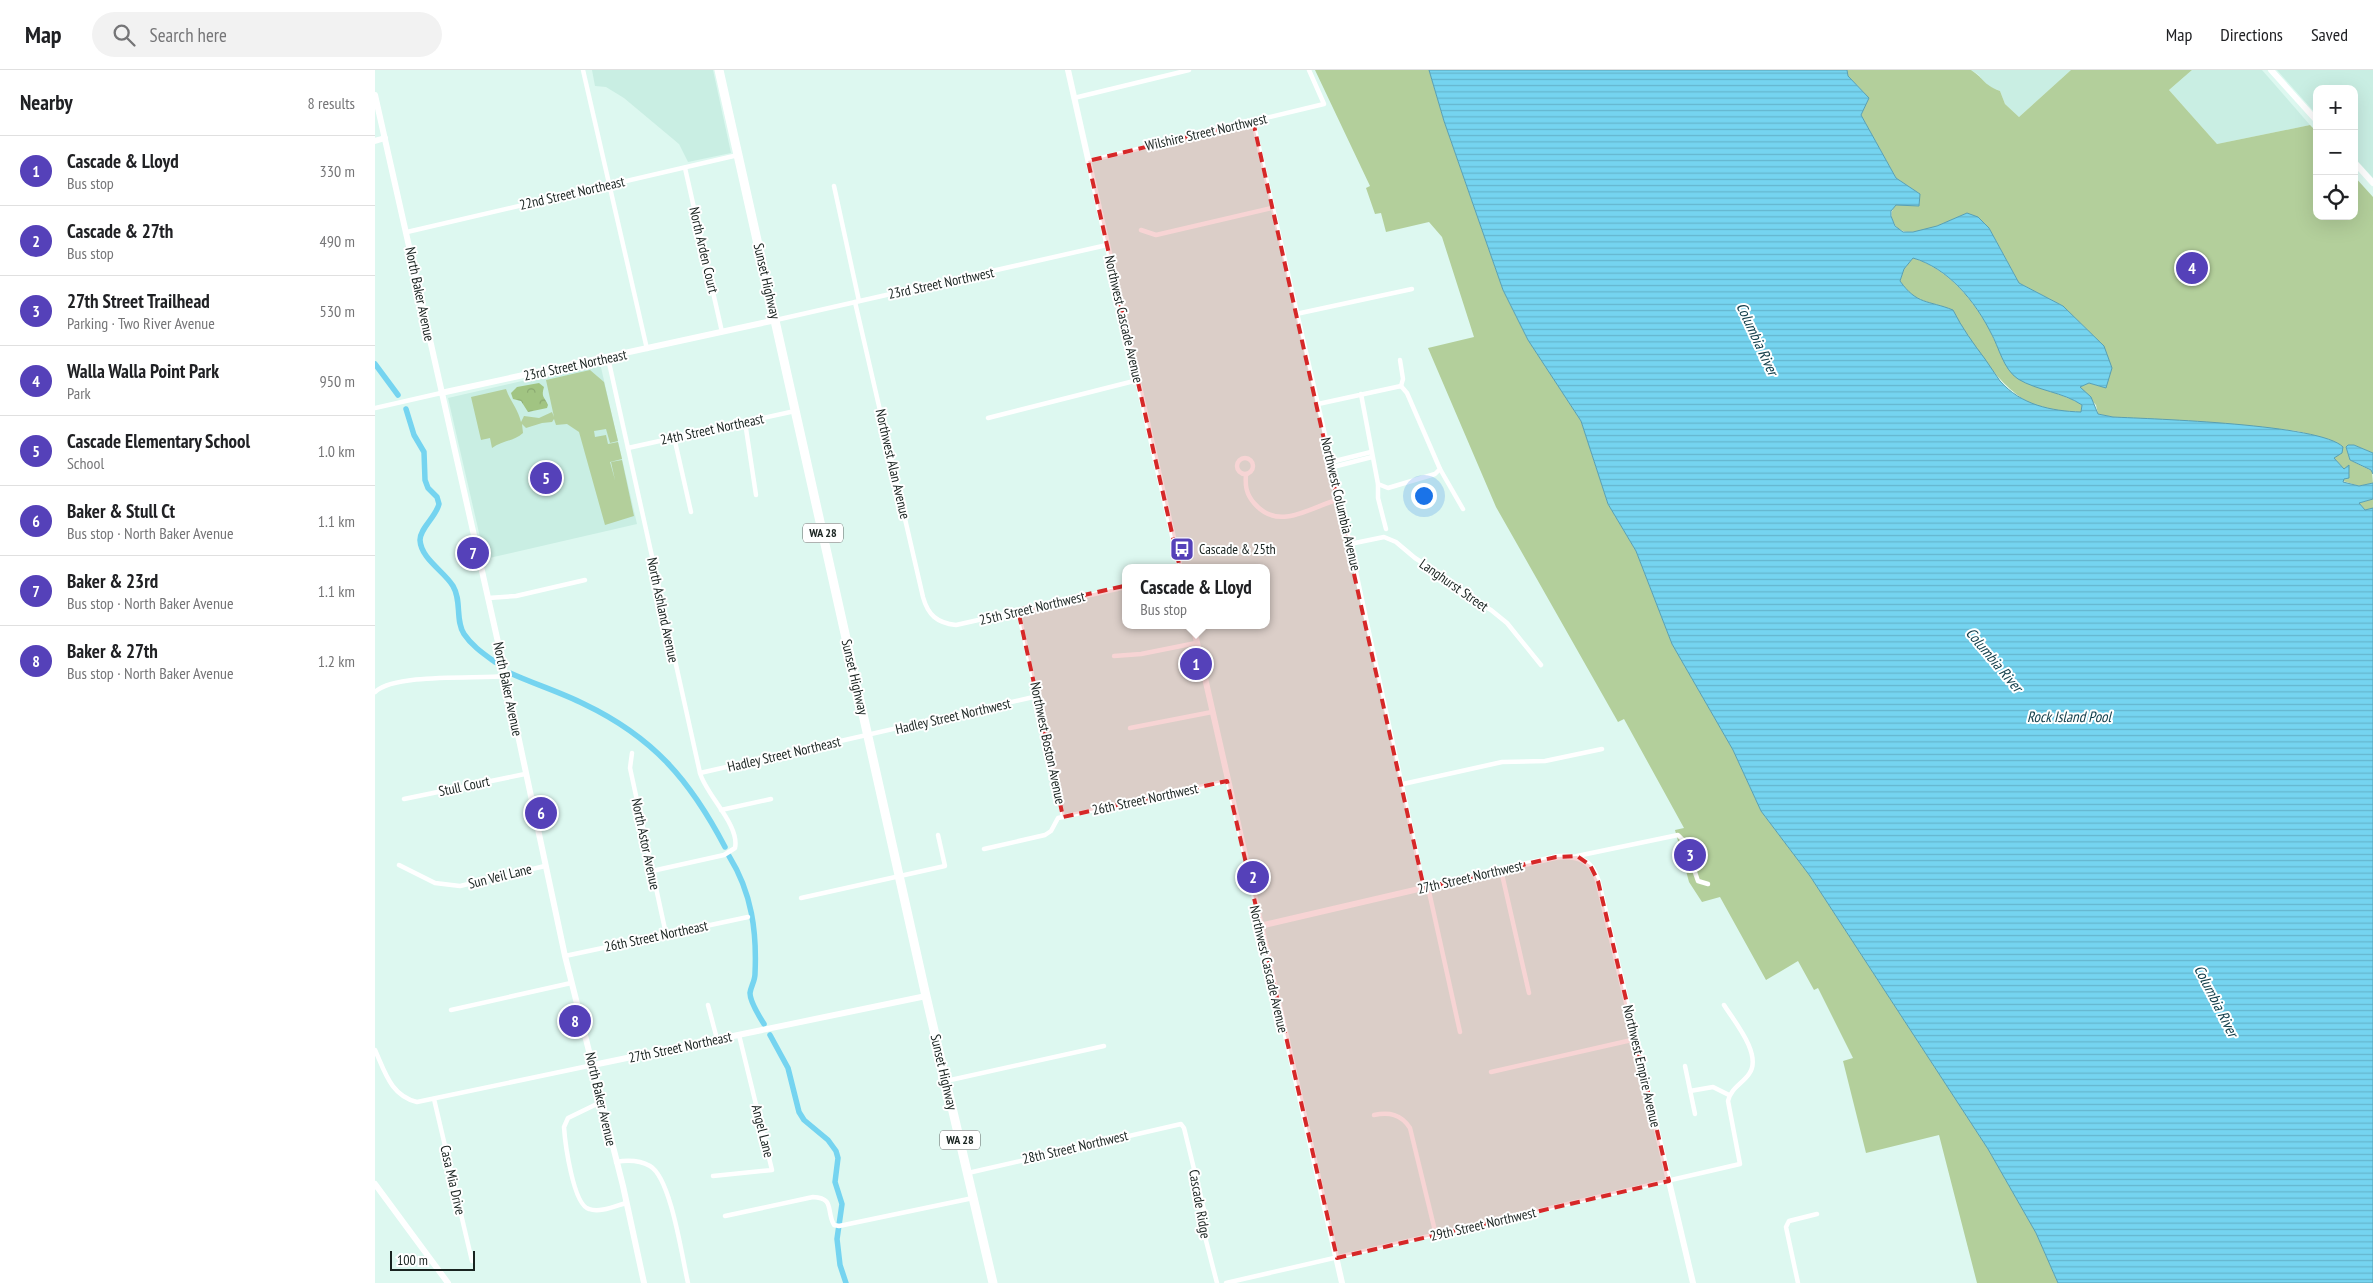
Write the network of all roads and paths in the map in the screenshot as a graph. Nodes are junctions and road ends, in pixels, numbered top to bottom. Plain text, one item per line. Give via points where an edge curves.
1 (583, 70) edge
2 (719, 70) edge
3 (1068, 70) edge
4 (1189, 70) edge
5 (1309, 70) edge
6 (2271, 70) edge
7 (375, 94) edge
8 (1074, 98) junction
9 (2313, 117) edge
10 (1253, 121) junction
11 (385, 138) junction
12 (375, 141) edge
13 (738, 155) junction
14 (1088, 160) junction
15 (2358, 166) edge
16 (685, 168) junction
17 (2373, 183) edge
18 (610, 185) junction
19 (834, 186) dead end
20 (1273, 208) junction
21 (1141, 230) dead end
22 (407, 232) junction
23 (1107, 245) junction
24 (1412, 289) dead end
25 (857, 301) junction
26 (1296, 314) junction
27 (776, 320) junction
28 (722, 332) junction
29 (647, 349) junction
30 (607, 358) junction
31 (1399, 360) dead end
32 (1138, 380) junction
33 (1401, 386) junction
34 (441, 394) junction
35 (1361, 394) junction
36 (1318, 404) junction
37 (375, 408) edge
38 (795, 411) junction
39 (987, 418) dead end
40 (745, 422) junction
41 (674, 437) junction
42 (628, 448) junction
43 (1372, 455) junction
44 (1332, 464) junction
45 (1440, 469) junction
46 (1246, 474) dead end
47 (1378, 484) junction
48 (756, 495) dead end
49 (1340, 499) junction
50 (1463, 509) dead end
51 (691, 512) dead end
52 (1386, 529) dead end
53 (1350, 544) junction
54 (1179, 564) edge
55 (585, 580) dead end
56 (1122, 587) edge
57 (488, 598) junction
58 (1019, 610) junction
59 (939, 621) joint
60 (1194, 629) edge
61 (1197, 643) junction
62 (1114, 656) dead end
63 (1541, 665) dead end
64 (506, 676) junction
65 (375, 692) edge
66 (1038, 696) junction
67 (1212, 712) junction
68 (1130, 728) dead end
69 (868, 734) junction
70 (1602, 748) dead end
71 (632, 753) dead end
72 (700, 773) junction
73 (525, 774) junction
74 (1227, 780) junction
75 (1403, 784) junction
76 (404, 799) dead end
77 (771, 799) dead end
78 (721, 810) junction
79 (1063, 817) junction
80 (938, 835) dead end
81 (983, 849) dead end
82 (1577, 856) junction
83 (399, 865) dead end
84 (545, 866) junction
85 (1501, 870) junction
86 (652, 871) junction
87 (899, 877) junction
88 (1708, 884) dead end
89 (1426, 887) junction
90 (801, 898) dead end
91 (748, 917) dead end
92 (1260, 926) junction
93 (666, 934) junction
94 (565, 956) junction
95 (571, 983) junction
96 (1529, 993) dead end
97 (926, 996) junction
98 (708, 1005) dead end
99 (1724, 1005) dead end
100 (451, 1010) dead end
101 (1460, 1032) dead end
102 (739, 1035) junction
103 (717, 1039) junction
104 (1636, 1039) junction
105 (1103, 1046) dead end
106 (375, 1050) edge
107 (593, 1065) junction
108 (1685, 1066) dead end
109 (1491, 1072) dead end
110 (946, 1080) junction
111 (1690, 1091) junction
112 (1729, 1095) junction
113 (434, 1100) junction
114 (601, 1102) junction
115 (1695, 1114) dead end
116 (1374, 1115) dead end
117 (1183, 1125) joint
118 (616, 1162) junction
119 (968, 1173) junction
120 (713, 1176) dead end
121 (1669, 1181) junction
122 (375, 1184) edge
123 (973, 1198) junction
124 (626, 1203) junction
125 (1817, 1214) dead end
126 (725, 1216) dead end
127 (1436, 1235) junction
128 (1337, 1258) junction
129 (471, 1261) dead end
130 (1253, 1277) junction
131 (448, 1283) edge
132 (644, 1283) edge
133 (688, 1283) edge
134 (993, 1283) edge
135 (1217, 1283) edge
136 (1226, 1283) edge
137 (1254, 1283) edge
138 (1342, 1283) edge
139 (1693, 1283) edge
140 (1798, 1283) edge

1 - 18 street
2 - 13 highway, Sunset Highway / WA 28
3 - 8 street, Northwest Cascade Avenue
4 - 8 street
5 - 10 street, Wilshire Street Northwest via 1324,104
6 - 9 street
7 - 11 street, North Baker Avenue
8 - 14 street, Northwest Cascade Avenue
10 - 14 street, Wilshire Street Northwest
10 - 20 street, Northwest Columbia Avenue
11 - 12 street
11 - 22 street, North Baker Avenue
13 - 16 street, 22nd Street Northeast
13 - 27 highway, Sunset Highway / WA 28
14 - 23 street, Northwest Cascade Avenue
15 - 17 street
16 - 18 street, 22nd Street Northeast
16 - 28 street, North Arden Court
18 - 22 street, 22nd Street Northeast
18 - 29 street
19 - 25 street, Northwest Alan Avenue
20 - 21 street via 1156,235
20 - 26 street, Northwest Columbia Avenue
22 - 34 street, North Baker Avenue
23 - 25 street, 23rd Street Northwest
23 - 32 street, Northwest Cascade Avenue
24 - 26 street
25 - 27 street, 23rd Street Northwest
25 - 59 street, Northwest Alan Avenue via 923,597 929,612
26 - 36 street, Northwest Columbia Avenue
27 - 28 street, 23rd Street Northeast
27 - 38 highway, Sunset Highway / WA 28
28 - 29 street, 23rd Street Northeast
29 - 30 street, 23rd Street Northeast
30 - 34 street, 23rd Street Northeast
30 - 42 street, North Ashland Avenue
31 - 33 street via 1403,379
32 - 39 street
32 - 54 street, Northwest Cascade Avenue
33 - 35 street
33 - 45 street
34 - 37 street, 23rd Street Northeast
34 - 57 street, North Baker Avenue
35 - 36 street
35 - 43 street
36 - 44 street, Northwest Columbia Avenue
38 - 40 street, 24th Street Northeast
38 - 69 highway, Sunset Highway / WA 28
40 - 41 street, 24th Street Northeast
40 - 48 street
41 - 42 street, 24th Street Northeast
41 - 51 street
42 - 72 street, North Ashland Avenue
43 - 44 street
43 - 47 street
44 - 49 street, Northwest Columbia Avenue
45 - 47 street via 1435,474 1388,488
45 - 50 street
46 - 49 street via 1250,498 1275,517 1299,515
47 - 52 street
49 - 53 street, Northwest Columbia Avenue
53 - 63 street, Langhurst Street via 1384,537 1396,542 1507,623
53 - 75 street, Northwest Columbia Avenue
55 - 57 street via 516,596
56 - 58 street, 25th Street Northwest
57 - 64 street, North Baker Avenue
58 - 59 street, 25th Street Northwest via 956,625
58 - 66 street, Northwest Boston Avenue
60 - 61 street, Northwest Cascade Avenue
61 - 62 street
61 - 67 street, Northwest Cascade Avenue
64 - 65 street via 418,680 391,684
64 - 73 street, North Baker Avenue
66 - 69 street, Hadley Street Northwest
66 - 79 street, Northwest Boston Avenue
67 - 68 street
67 - 74 street, Northwest Cascade Avenue
69 - 72 street, Hadley Street Northeast
69 - 87 highway, Sunset Highway / WA 28
70 - 75 street via 1545,762 1502,762
71 - 86 street, North Astor Avenue via 630,768
72 - 78 street, North Ashland Avenue via 702,782
73 - 76 street, Stull Court
73 - 84 street, North Baker Avenue
74 - 79 street, 26th Street Northwest
74 - 92 street, Northwest Cascade Avenue
75 - 89 street, Northwest Columbia Avenue
77 - 78 street
78 - 86 street, North Ashland Avenue via 737,842 731,852
79 - 81 street, Northwest Boston Avenue via 1058,818 1045,835
80 - 87 street via 945,866
82 - 85 street, 27th Street Northwest via 1556,857
82 - 88 street, 27th Street Northwest via 1673,835 1681,837 1687,848 1698,881
82 - 104 street, Northwest Empire Avenue via 1590,865 1598,881
83 - 84 street, Sun Veil Lane via 435,884 455,886
84 - 94 street, North Baker Avenue
85 - 89 street, 27th Street Northwest
85 - 96 street
86 - 93 street, North Astor Avenue
87 - 90 street
87 - 97 highway, Sunset Highway / WA 28
89 - 92 street, 27th Street Northwest
89 - 101 street, Northwest Columbia Avenue
91 - 93 street, 26th Street Northeast
92 - 128 street, Northwest Cascade Avenue
93 - 94 street, 26th Street Northeast
94 - 95 street, North Baker Avenue
95 - 100 street
95 - 107 street, North Baker Avenue
97 - 102 street, 27th Street Northeast
97 - 110 highway, Sunset Highway / WA 28
98 - 103 street
99 - 112 street via 1749,1046 1753,1059 1751,1072
102 - 103 street, 27th Street Northeast
102 - 120 street, Angel Lane via 772,1170
103 - 107 street, 27th Street Northeast
104 - 109 street
104 - 121 street, Northwest Empire Avenue
105 - 110 street
106 - 113 street, 27th Street Northeast via 398,1094 417,1102
107 - 113 street, 27th Street Northeast
107 - 114 street, North Baker Avenue
108 - 111 street
110 - 119 highway, Sunset Highway / WA 28
111 - 112 street via 1713,1087
111 - 115 street
112 - 121 street, 29th Street Northwest via 1728,1107 1740,1164
113 - 129 street, Casa Mia Drive
114 - 118 street, North Baker Avenue
114 - 124 street via 569,1118 564,1127 576,1191 581,1203 589,1210
116 - 127 street via 1399,1116 1410,1128
117 - 119 street, 28th Street Northwest via 1179,1123
117 - 135 street, Cascade Ridge via 1204,1210 1203,1229
118 - 124 street, North Baker Avenue
118 - 133 street via 642,1162 664,1181
119 - 123 highway, Sunset Highway / WA 28
121 - 127 street, 29th Street Northwest
121 - 139 street, Northwest Empire Avenue
122 - 131 street
123 - 126 street via 839,1226 834,1225 831,1210 821,1197
123 - 134 highway, Sunset Highway / WA 28
124 - 132 street, North Baker Avenue
125 - 140 street via 1789,1222 1786,1227
127 - 128 street, 29th Street Northwest
128 - 130 street, 29th Street Northwest
128 - 138 street, Northwest Cascade Avenue
130 - 136 street, 29th Street Northwest
130 - 137 street

